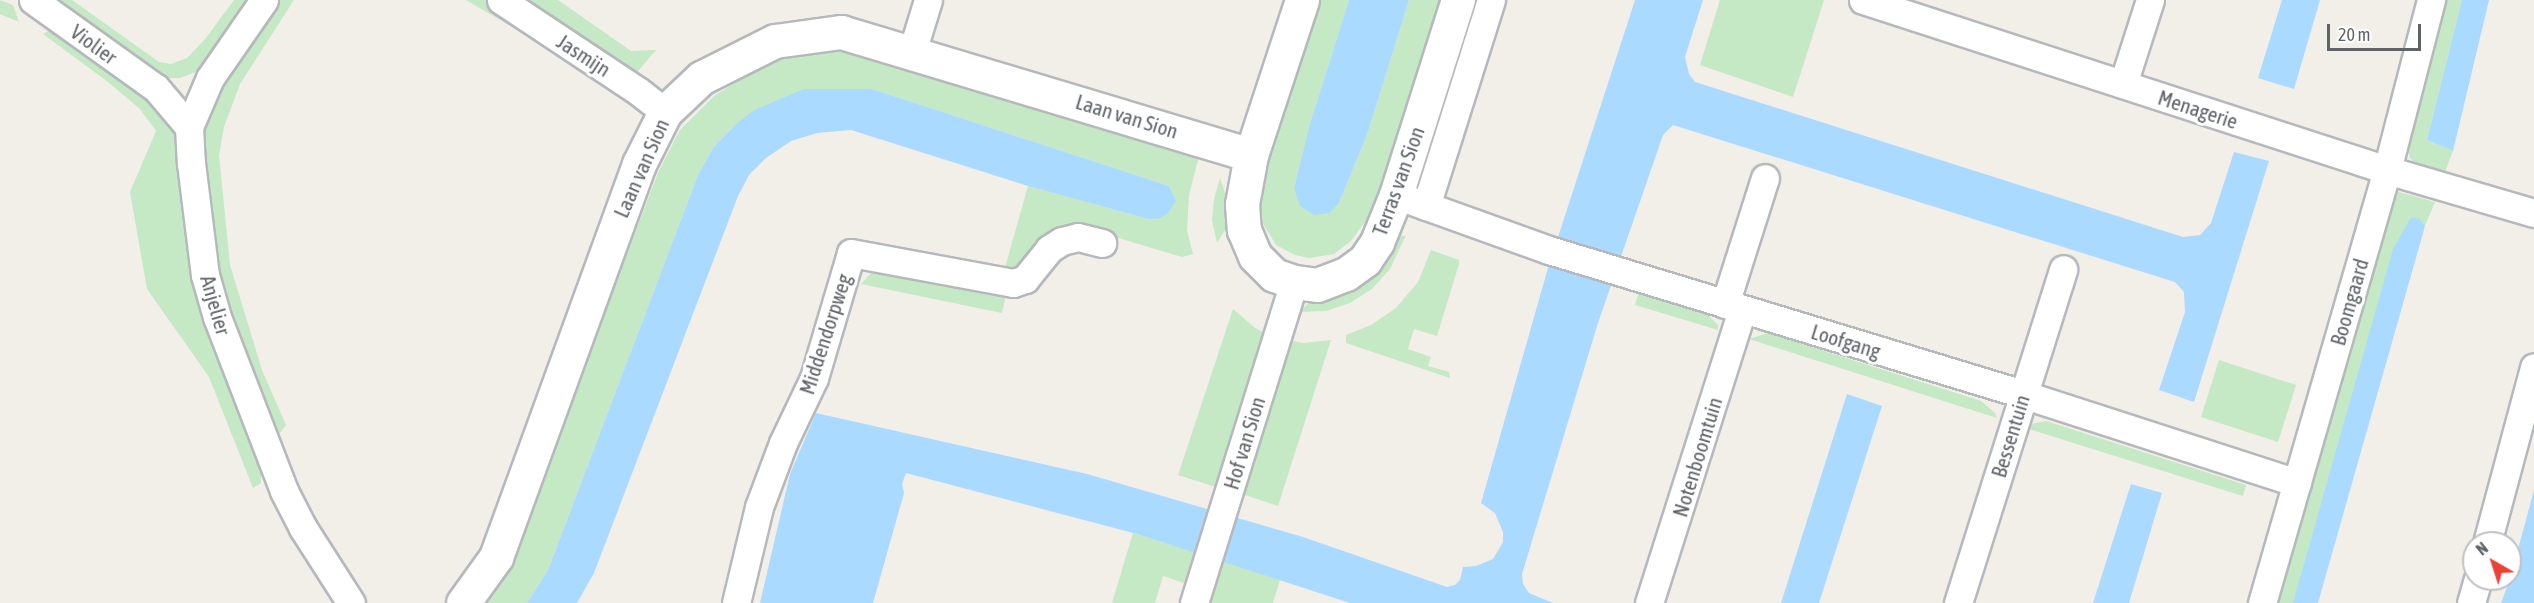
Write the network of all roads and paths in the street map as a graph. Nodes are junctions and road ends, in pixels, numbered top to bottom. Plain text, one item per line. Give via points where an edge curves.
1 (33, 0) edge
2 (264, 0) edge
3 (501, 0) edge
4 (928, 0) edge
5 (1302, 0) edge
6 (1458, 0) edge
7 (1491, 0) edge
8 (1863, 0) edge
9 (2151, 0) edge
10 (2431, 0) edge
11 (912, 52) junction
12 (210, 78) junction
13 (2123, 84) junction
14 (156, 88) junction
15 (665, 112) junction
16 (189, 127) junction
17 (1251, 155) junction
18 (2387, 170) junction
19 (1766, 178) dead end
20 (1411, 200) junction
21 (2534, 213) edge
22 (1102, 243) dead end
23 (2063, 269) dead end
24 (1294, 282) junction
25 (1734, 307) junction
26 (2534, 367) edge
27 (2022, 394) junction
28 (2297, 483) junction
29 (2490, 531) edge
30 (351, 603) edge
31 (463, 603) edge
32 (736, 603) edge
33 (1194, 603) edge
34 (1649, 603) edge
35 (1958, 603) edge
36 (2262, 603) edge

1 - 14 street, Violier
2 - 12 street, Anjelier
3 - 15 street, Jasmijn
4 - 11 street
5 - 17 street, Terras van Sion
6 - 20 street, Terras van Sion
7 - 20 street, Terras van Sion
8 - 13 street, Menagerie
9 - 13 street
10 - 18 street, Boomgaard
11 - 15 street, Laan van Sion via 841,32 775,41 701,78
11 - 17 street, Laan van Sion
12 - 14 street
12 - 16 street, Anjelier
13 - 18 street, Menagerie
14 - 16 street, Violier
15 - 31 street, Laan van Sion via 639,164 496,557
16 - 30 street, Anjelier via 190,164 206,275 217,317 284,491
17 - 24 street, Terras van Sion via 1242,204 1244,230 1255,256 1274,275
18 - 21 street, Menagerie
18 - 28 street, Boomgaard
19 - 25 street, Notenboomtuin
20 - 24 street, Terras van Sion via 1365,260 1346,274 1317,285
20 - 25 street, Loofgang via 1549,250
22 - 32 street, Middendorpweg via 1078,237 1062,241 1049,249 1025,279 1013,283 851,254 814,378 783,443 759,507
23 - 27 street, Bessentuin
24 - 33 street, Hof van Sion
25 - 27 street, Loofgang
25 - 34 street, Notenboomtuin
26 - 29 street
27 - 28 street, Loofgang
27 - 35 street, Bessentuin
28 - 36 street, Boomgaard

